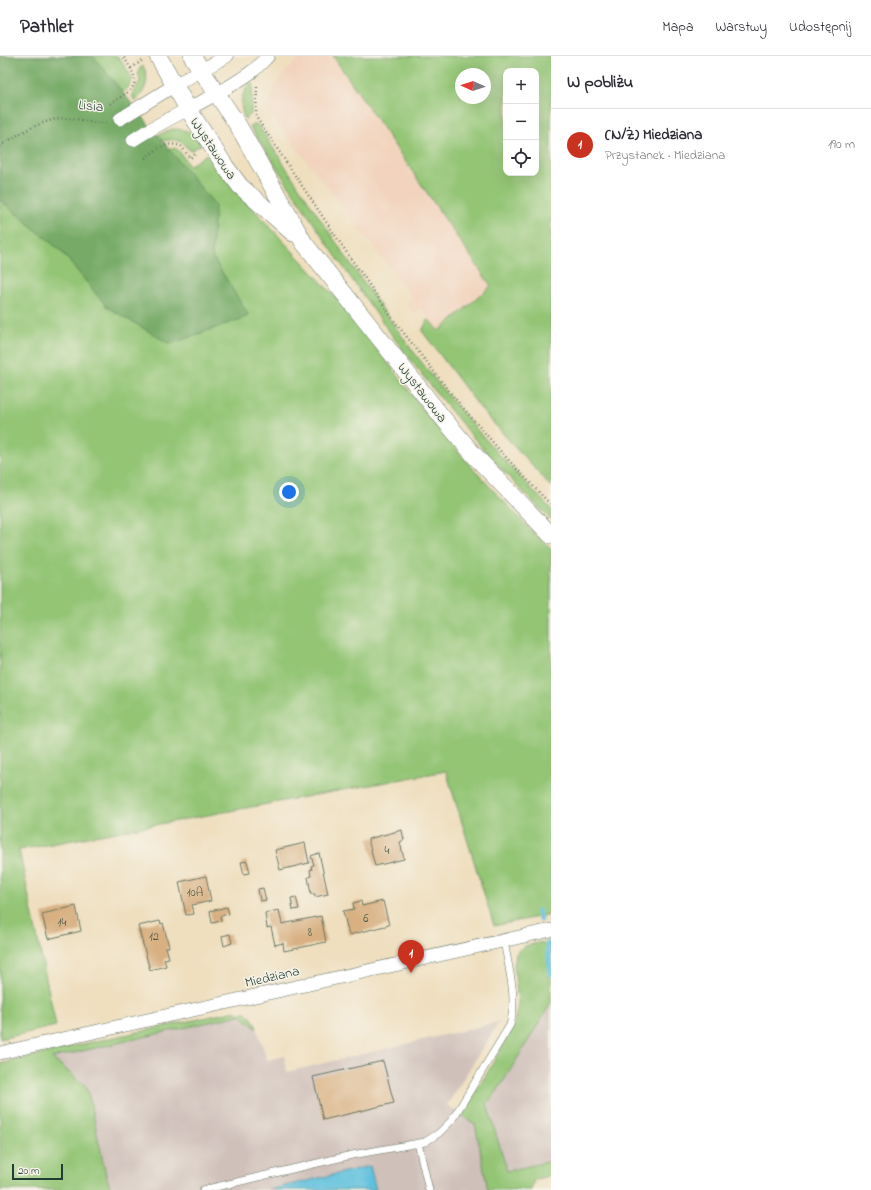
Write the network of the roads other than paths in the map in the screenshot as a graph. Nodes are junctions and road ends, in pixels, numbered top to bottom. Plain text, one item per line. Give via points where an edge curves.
1 (158, 56) edge
2 (192, 56) edge
3 (227, 56) edge
4 (268, 56) edge
5 (202, 71) junction
6 (175, 85) junction
7 (216, 94) junction
8 (188, 109) junction
9 (120, 119) road end
10 (133, 140) dead end
11 (304, 243) junction
12 (551, 535) edge
13 (551, 930) edge
14 (504, 940) junction
15 (0, 1053) edge
16 (418, 1143) junction
17 (203, 1190) edge
18 (429, 1190) edge

1 - 6 street, Wystawowa
2 - 5 street, Wystawowa
3 - 5 street, Lisia
4 - 7 street via 251,72
5 - 6 street, Lisia
5 - 7 street, Wystawowa
6 - 8 street, Wystawowa
6 - 9 street, Lisia
7 - 8 street
7 - 11 street, Wystawowa via 239,128
8 - 10 street
8 - 11 street, Wystawowa via 240,186
11 - 12 street, Wystawowa via 474,455
13 - 14 street, Miedziana
14 - 15 street, Miedziana
14 - 16 lane via 513,996 510,1025 451,1121 433,1138
16 - 17 lane via 352,1155
16 - 18 lane

